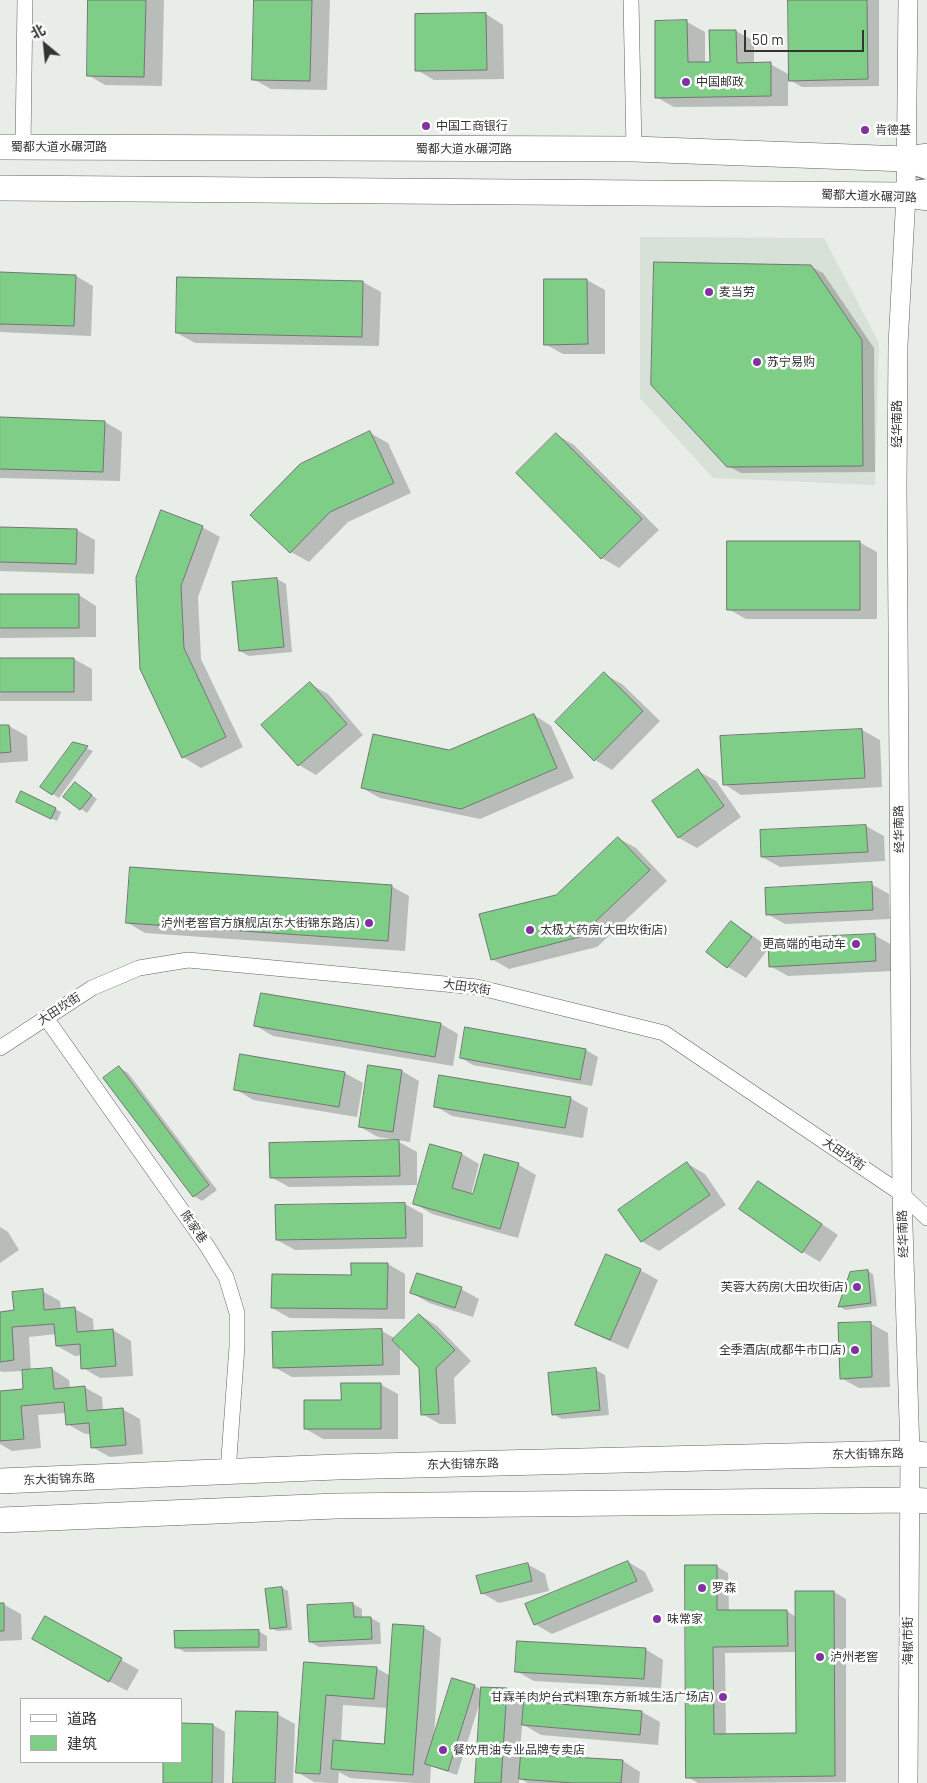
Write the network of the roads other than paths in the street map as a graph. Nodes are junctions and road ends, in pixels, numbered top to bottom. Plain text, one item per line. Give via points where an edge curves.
1 (25, 0) edge
2 (631, 0) edge
3 (908, 0) edge
4 (11, 147) edge
5 (634, 149) junction
6 (920, 160) edge
7 (0, 188) edge
8 (920, 195) edge
9 (46, 1018) junction
10 (0, 1048) edge
11 (902, 1194) junction
12 (927, 1218) edge
13 (918, 1454) edge
14 (228, 1472) junction
15 (0, 1481) edge
16 (918, 1500) edge
17 (0, 1520) edge
18 (908, 1783) edge

1 - 4 street
2 - 5 street
3 - 6 street, 经华南路 via 905,127
4 - 5 main road, 蜀都大道水碾河路
5 - 6 main road, 蜀都大道水碾河路
6 - 8 street, 经华南路
7 - 8 main road, 蜀都大道水碾河路
8 - 11 street, 经华南路 via 898,345
9 - 10 street, 大田坎街
9 - 11 street, 大田坎街 via 92,988 139,968 188,960 477,987 664,1032
9 - 14 street, 陈家巷 via 226,1277 237,1313
11 - 12 street, 大田坎街
11 - 13 street, 经华南路
13 - 14 main road, 东大街锦东路
13 - 16 street, 经华南路
14 - 15 main road, 东大街锦东路
16 - 17 main road via 336,1506
16 - 18 street, 海椒市街

